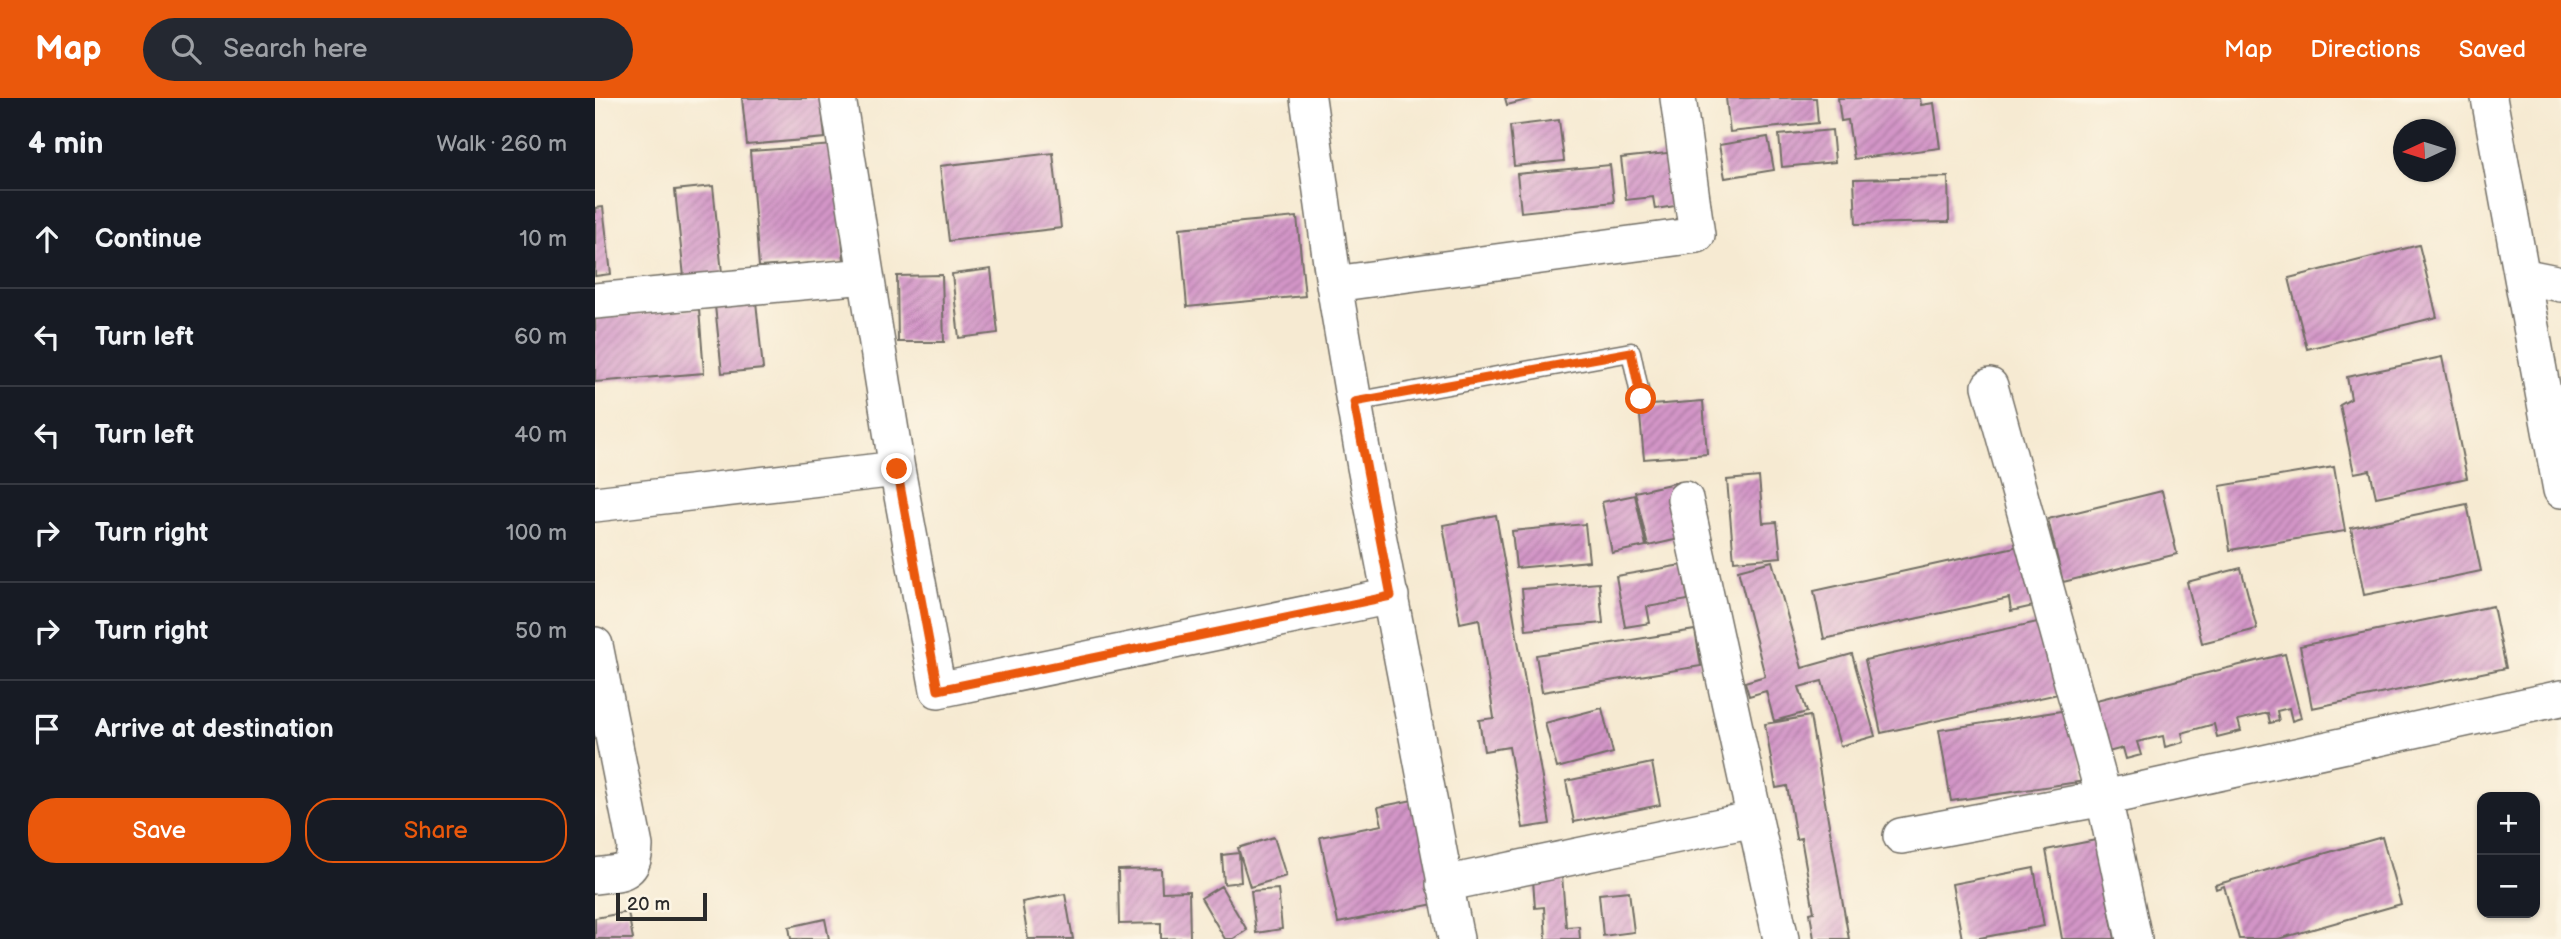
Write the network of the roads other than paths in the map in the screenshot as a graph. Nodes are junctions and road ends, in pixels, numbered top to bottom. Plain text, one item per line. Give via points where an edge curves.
1 (838, 98) edge
2 (1308, 98) edge
3 (1678, 98) edge
4 (2490, 98) edge
5 (866, 276) junction
6 (2522, 276) junction
7 (1334, 284) junction
8 (2561, 284) edge
9 (595, 301) edge
10 (1990, 386) dead end
11 (1641, 399) dead end
12 (1354, 402) junction
13 (897, 469) junction
14 (2561, 490) edge
15 (1685, 499) dead end
16 (595, 505) edge
17 (1391, 596) junction
18 (595, 645) edge
19 (2561, 698) edge
20 (2104, 798) junction
21 (1754, 819) junction
22 (1901, 836) dead end
23 (595, 876) edge
24 (1444, 884) junction
25 (1449, 938) edge
26 (1781, 939) edge
27 (2134, 939) edge

1 - 5 street
2 - 7 street
3 - 7 street via 1697,235
4 - 6 street
5 - 9 street
5 - 13 street
6 - 8 street
6 - 14 street
7 - 12 street
10 - 20 street
11 - 12 lane via 1631,352
12 - 17 street
13 - 16 street
13 - 17 street via 938,690
15 - 21 street
17 - 24 street
18 - 23 street via 635,862 627,870
19 - 20 street
20 - 22 street
20 - 27 street
21 - 24 street
21 - 26 street
24 - 25 street

